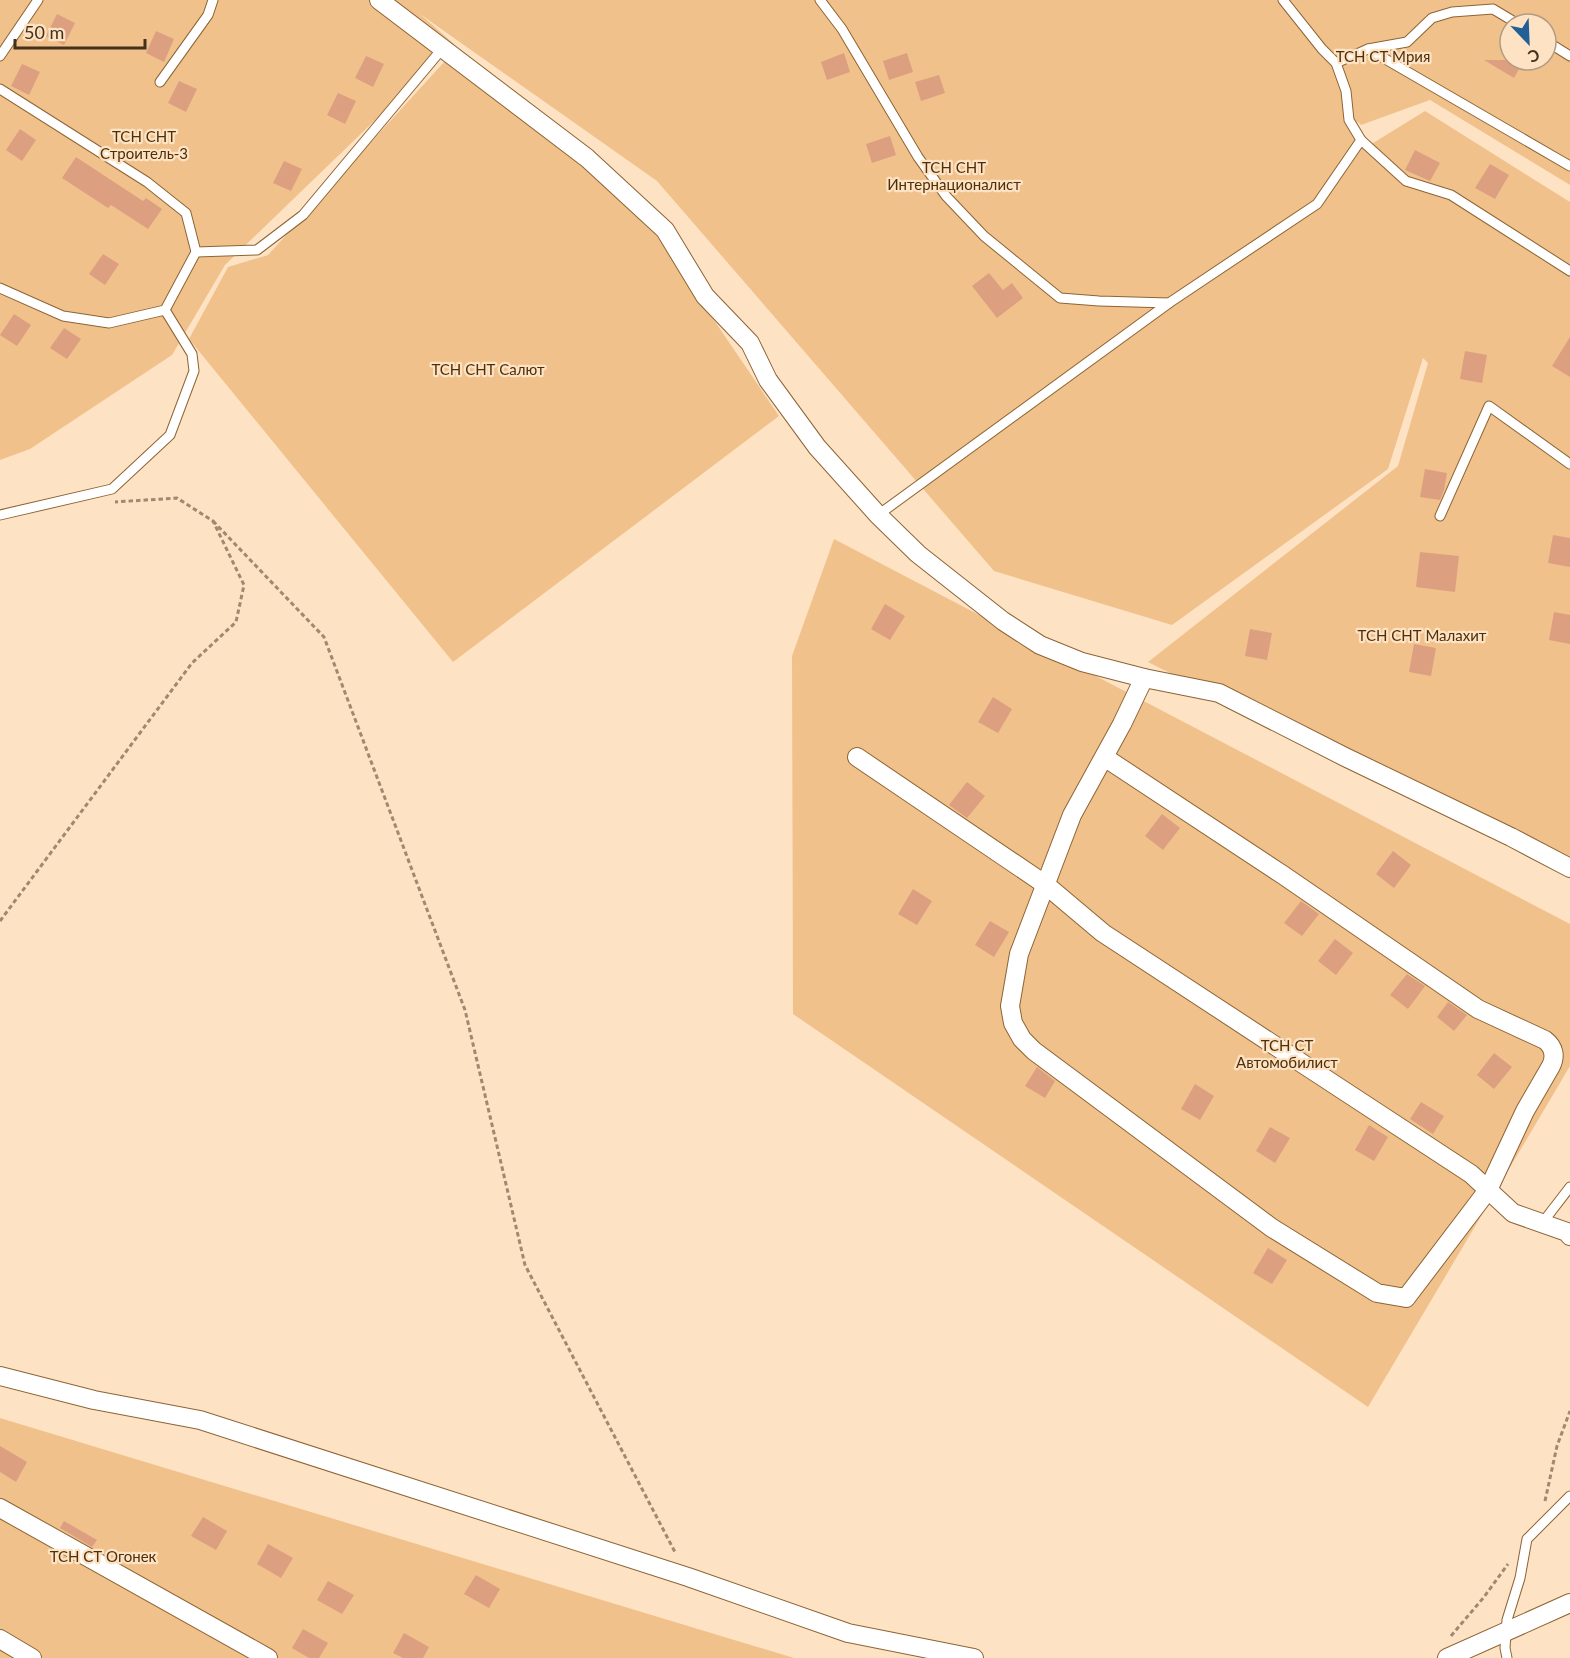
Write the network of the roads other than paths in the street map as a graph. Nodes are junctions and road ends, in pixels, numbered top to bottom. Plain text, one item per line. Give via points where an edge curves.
1 (38, 0) edge
2 (213, 0) edge
3 (378, 0) edge
4 (820, 0) edge
5 (1282, 0) edge
6 (1499, 0) edge
7 (1493, 9) junction
8 (1498, 12) edge
9 (442, 49) junction
10 (1368, 49) junction
11 (0, 56) edge
12 (1336, 63) junction
13 (160, 82) dead end
14 (0, 89) edge
15 (1361, 140) junction
16 (1570, 166) edge
17 (196, 252) junction
18 (1570, 271) edge
19 (0, 288) edge
20 (1169, 303) junction
21 (165, 310) junction
22 (1570, 464) edge
23 (0, 515) edge
24 (879, 515) junction
25 (1440, 516) dead end
26 (1144, 678) junction
27 (857, 757) dead end
28 (1104, 757) junction
29 (1570, 868) edge
30 (1046, 885) junction
31 (1570, 1187) edge
32 (1488, 1190) junction
33 (1543, 1222) junction
34 (1570, 1236) edge
35 (0, 1376) edge
36 (1570, 1496) edge
37 (0, 1508) edge
38 (1570, 1603) edge
39 (1507, 1631) junction
40 (0, 1639) edge
41 (32, 1658) edge
42 (268, 1658) edge
43 (974, 1658) edge
44 (1447, 1658) edge
45 (1507, 1658) edge

1 - 11 lane
2 - 13 lane via 207,15
3 - 9 street
4 - 20 lane via 842,29 918,157 946,196 984,236 1060,298
5 - 12 lane
6 - 7 lane
7 - 8 lane
7 - 10 lane via 1452,12 1432,18 1407,42
9 - 17 lane via 303,215 257,250
9 - 24 street via 588,158 665,230 705,296 750,343 768,380 817,447
10 - 12 lane
10 - 16 lane
12 - 15 lane via 1346,91 1349,120
14 - 17 lane via 147,182 186,213
15 - 18 lane via 1406,181 1451,195
15 - 20 lane via 1317,204
17 - 21 lane
19 - 21 lane via 63,316 109,324
20 - 24 lane
21 - 23 lane via 192,354 194,371 170,435 112,489
22 - 25 lane via 1490,406
24 - 26 street via 918,554 1040,645 1082,662
26 - 28 street
26 - 29 street via 1219,693
27 - 30 street
28 - 30 street via 1072,815
28 - 32 street via 1478,1009 1550,1044 1554,1061
30 - 32 street via 1103,933 1471,1174
30 - 32 street via 1019,954 1010,1006 1022,1039 1272,1228 1377,1293 1406,1298
31 - 33 lane
32 - 33 street via 1513,1213
33 - 34 street
35 - 43 street via 94,1400 200,1420 688,1577 848,1633
36 - 39 lane via 1527,1539
37 - 42 street
38 - 39 street
39 - 44 street
39 - 45 lane
40 - 41 street

